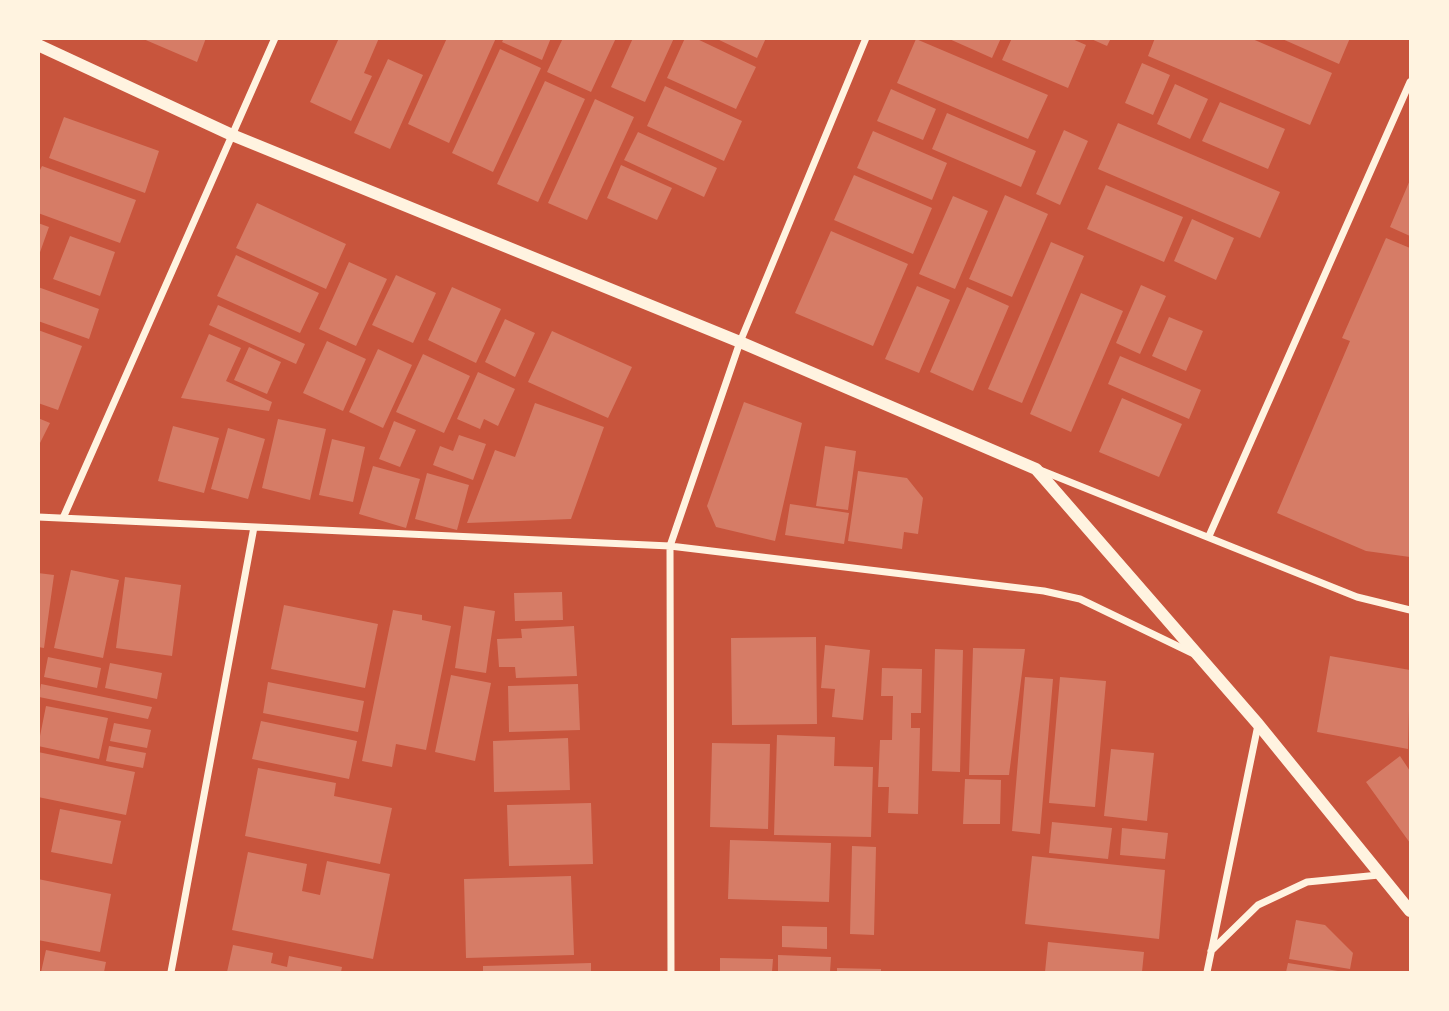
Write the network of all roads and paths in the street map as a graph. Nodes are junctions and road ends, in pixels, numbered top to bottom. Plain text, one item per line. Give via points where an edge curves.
1 (275, 38) edge
2 (866, 38) edge
3 (38, 45) edge
4 (1410, 82) edge
5 (232, 135) junction
6 (740, 342) junction
7 (1037, 469) junction
8 (38, 517) edge
9 (63, 518) junction
10 (254, 527) junction
11 (1209, 536) junction
12 (670, 546) junction
13 (1410, 610) edge
14 (1199, 656) junction
15 (1258, 724) junction
16 (1379, 876) junction
17 (1410, 911) edge
18 (1210, 952) junction
19 (171, 972) edge
20 (671, 972) edge
21 (1207, 972) edge

1 - 5 street
2 - 6 street
3 - 5 street
4 - 11 street
5 - 6 street
5 - 9 street
6 - 7 street
6 - 12 street
7 - 11 street
7 - 14 street
8 - 9 street
9 - 10 street
10 - 12 street
10 - 19 street
11 - 13 street via 1357,597
12 - 14 street via 1044,591 1080,599
12 - 20 street
14 - 15 street
15 - 16 street
15 - 18 street
16 - 17 street
16 - 18 street via 1307,882 1258,905
18 - 21 street

